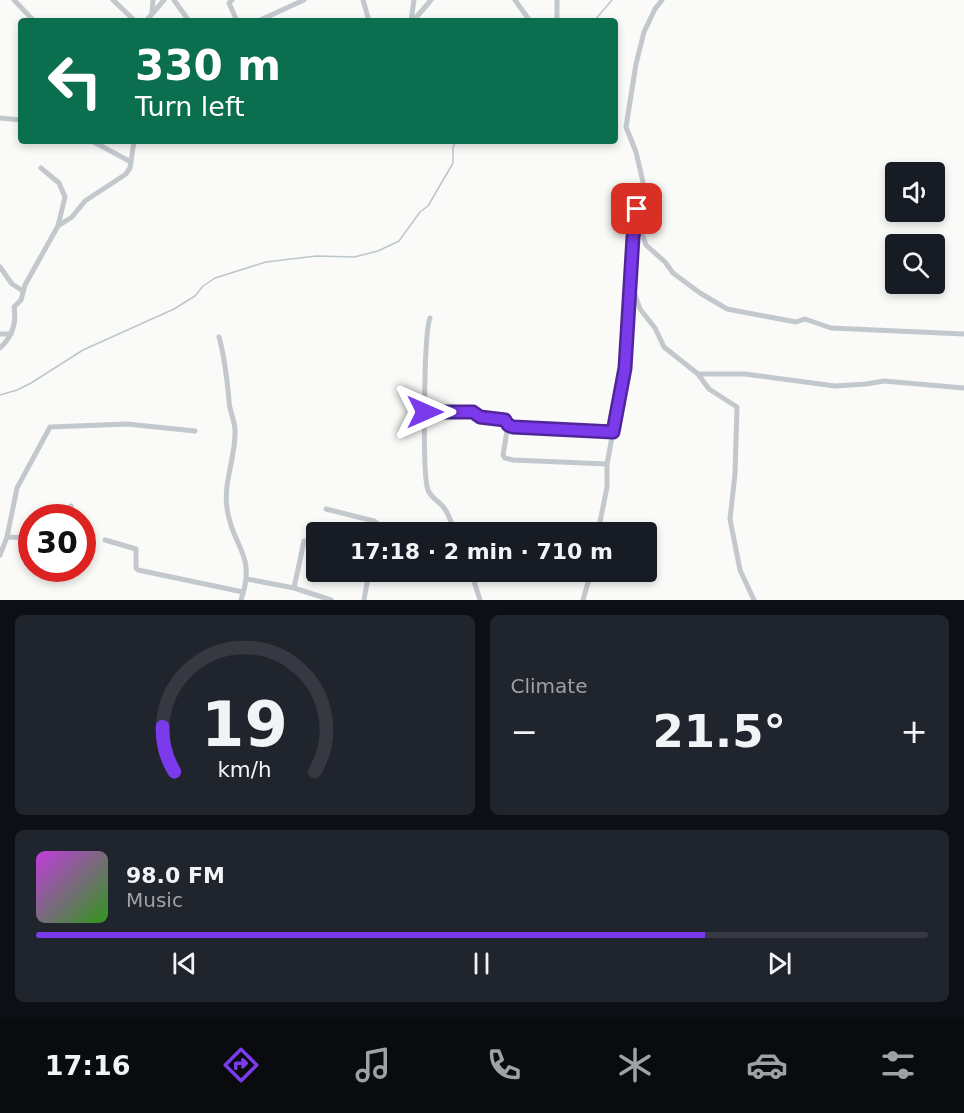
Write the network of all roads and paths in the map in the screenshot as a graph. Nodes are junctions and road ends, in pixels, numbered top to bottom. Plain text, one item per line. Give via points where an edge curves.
1 (14, 0) edge
2 (114, 0) edge
3 (153, 0) edge
4 (164, 0) edge
5 (174, 0) edge
6 (232, 0) edge
7 (303, 0) edge
8 (363, 0) edge
9 (414, 0) edge
10 (431, 0) edge
11 (515, 0) edge
12 (557, 0) edge
13 (662, 0) edge
14 (152, 15) junction
15 (31, 18) edge
16 (132, 18) edge
17 (149, 18) edge
18 (187, 18) edge
19 (236, 18) edge
20 (264, 18) edge
21 (368, 18) edge
22 (412, 18) edge
23 (415, 18) edge
24 (528, 18) edge
25 (557, 18) edge
26 (0, 118) edge
27 (18, 120) edge
28 (98, 144) edge
29 (134, 144) edge
30 (131, 162) junction
31 (41, 168) dead end
32 (635, 213) junction
33 (58, 226) junction
34 (0, 267) edge
35 (630, 281) junction
36 (23, 291) junction
37 (430, 318) dead end
38 (0, 334) edge
39 (11, 334) junction
40 (964, 334) edge
41 (219, 337) dead end
42 (0, 348) edge
43 (698, 374) junction
44 (964, 388) edge
45 (425, 412) junction
46 (508, 425) junction
47 (195, 431) dead end
48 (613, 432) junction
49 (607, 464) junction
50 (326, 509) dead end
51 (375, 522) edge
52 (451, 522) edge
53 (600, 522) edge
54 (7, 537) junction
55 (18, 537) edge
56 (105, 540) dead end
57 (304, 542) dead end
58 (0, 555) edge
59 (247, 579) junction
60 (367, 582) edge
61 (474, 582) edge
62 (588, 582) edge
63 (294, 588) junction
64 (243, 592) junction
65 (241, 600) edge
66 (331, 600) edge
67 (364, 600) edge
68 (480, 600) edge
69 (584, 600) edge
70 (754, 600) edge

1 - 15 street
2 - 16 street
3 - 14 street
4 - 14 street
5 - 18 street
6 - 19 street via 229,3
7 - 20 street
8 - 21 street
9 - 22 street
10 - 23 street
11 - 24 street
12 - 25 street
13 - 32 street via 644,32 626,127 643,182
14 - 17 street
26 - 27 street
28 - 30 street
29 - 30 street
30 - 33 street via 126,174 85,201
31 - 33 street via 59,183 65,197
32 - 35 street
32 - 40 street via 646,245 673,273 727,309 796,322 805,319 831,328
33 - 36 street
34 - 36 street via 12,284
35 - 43 street via 640,309 664,346
35 - 48 street via 625,368
36 - 39 street via 14,308
37 - 45 street
38 - 39 street
39 - 42 street
41 - 59 street via 235,431 226,506 242,548
43 - 44 street via 745,374 835,386 885,381
43 - 70 street via 710,389 737,407 730,519 740,570
45 - 46 street via 473,412 480,417 505,420
45 - 52 street via 428,488
46 - 48 street
46 - 49 street via 505,458
47 - 54 street via 127,424 50,427 17,488
48 - 49 street
49 - 53 street
50 - 51 street
54 - 55 street
54 - 58 street
56 - 64 street via 136,549 138,570
57 - 63 street
59 - 63 street
59 - 64 street
60 - 67 street
61 - 68 street
62 - 69 street
63 - 66 street
64 - 65 street

